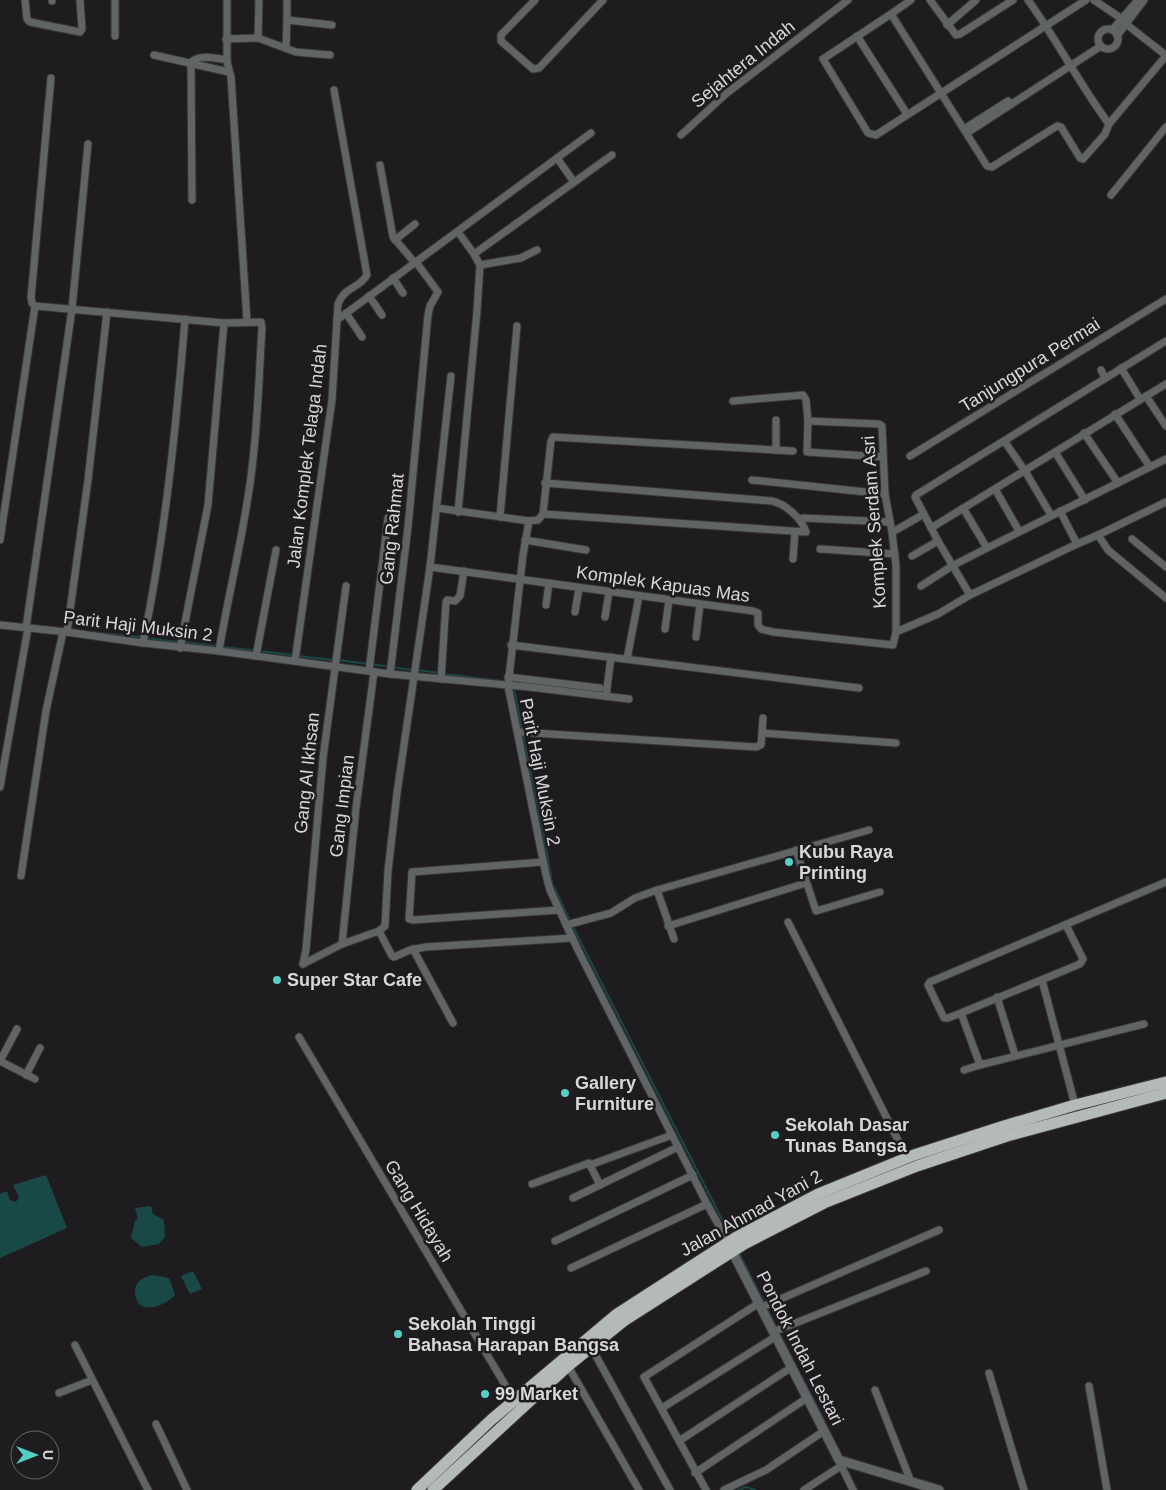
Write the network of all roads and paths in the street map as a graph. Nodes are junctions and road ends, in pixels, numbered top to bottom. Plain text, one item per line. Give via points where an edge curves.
1 (25, 0) edge
2 (80, 0) edge
3 (228, 0) edge
4 (259, 0) edge
5 (287, 0) edge
6 (535, 0) edge
7 (603, 0) edge
8 (848, 0) edge
9 (911, 0) edge
10 (930, 0) edge
11 (976, 0) edge
12 (1013, 0) edge
13 (1028, 0) edge
14 (1086, 0) edge
15 (1094, 0) edge
16 (1138, 0) edge
17 (1144, 0) edge
18 (116, 4) edge
19 (891, 14) junction
20 (287, 20) junction
21 (1124, 22) junction
22 (332, 25) dead end
23 (947, 25) junction
24 (1045, 26) junction
25 (1112, 30) junction
26 (116, 36) dead end
27 (857, 36) junction
28 (1117, 36) junction
29 (226, 38) junction
30 (258, 38) junction
31 (1100, 44) junction
32 (286, 48) junction
33 (154, 55) dead end
34 (330, 55) dead end
35 (193, 60) junction
36 (226, 60) junction
37 (1069, 65) junction
38 (229, 72) junction
39 (50, 78) dead end
40 (334, 90) dead end
41 (940, 92) junction
42 (907, 114) junction
43 (1109, 124) junction
44 (1166, 127) edge
45 (965, 131) junction
46 (591, 133) dead end
47 (681, 136) dead end
48 (88, 144) dead end
49 (612, 155) dead end
50 (557, 158) junction
51 (380, 165) dead end
52 (574, 182) junction
53 (1111, 195) dead end
54 (192, 200) dead end
55 (415, 224) dead end
56 (458, 232) junction
57 (395, 240) junction
58 (537, 250) dead end
59 (474, 254) junction
60 (416, 262) junction
61 (480, 265) junction
62 (394, 278) junction
63 (403, 292) dead end
64 (369, 296) junction
65 (1166, 299) edge
66 (35, 306) junction
67 (72, 309) junction
68 (107, 312) junction
69 (346, 313) junction
70 (382, 315) dead end
71 (186, 319) junction
72 (337, 320) junction
73 (247, 321) junction
74 (224, 322) junction
75 (517, 326) dead end
76 (362, 336) dead end
77 (1166, 342) edge
78 (1121, 368) junction
79 (1101, 370) dead end
80 (451, 376) dead end
81 (1105, 378) junction
82 (1166, 384) edge
83 (1143, 398) junction
84 (733, 401) dead end
85 (1115, 414) junction
86 (776, 420) dead end
87 (808, 421) junction
88 (1166, 426) edge
89 (1084, 433) junction
90 (1005, 442) junction
91 (776, 450) junction
92 (793, 451) dead end
93 (1055, 452) junction
94 (910, 456) dead end
95 (883, 458) junction
96 (1166, 459) edge
97 (1150, 467) junction
98 (1025, 471) junction
99 (752, 480) dead end
100 (545, 483) junction
101 (1118, 483) junction
102 (995, 489) junction
103 (885, 494) junction
104 (1085, 500) junction
105 (1166, 502) edge
106 (437, 508) junction
107 (963, 508) junction
108 (1060, 511) junction
109 (458, 512) junction
110 (542, 514) junction
111 (924, 514) junction
112 (1051, 515) junction
113 (500, 517) junction
114 (388, 518) dead end
115 (803, 518) dead end
116 (529, 521) junction
117 (890, 522) junction
118 (931, 528) junction
119 (896, 530) dead end
120 (1019, 531) junction
121 (794, 532) junction
122 (1098, 536) junction
123 (1132, 539) dead end
124 (0, 540) edge
125 (525, 540) junction
126 (938, 541) junction
127 (1077, 544) junction
128 (987, 548) junction
129 (820, 549) dead end
130 (276, 550) dead end
131 (586, 550) dead end
132 (895, 554) junction
133 (912, 556) dead end
134 (793, 559) dead end
135 (430, 566) junction
136 (952, 566) junction
137 (1166, 567) edge
138 (464, 571) junction
139 (520, 579) junction
140 (549, 583) junction
141 (346, 586) dead end
142 (921, 586) dead end
143 (579, 588) junction
144 (609, 592) junction
145 (970, 595) junction
146 (639, 596) junction
147 (1166, 597) edge
148 (669, 600) junction
149 (700, 604) junction
150 (546, 605) dead end
151 (575, 612) dead end
152 (605, 617) dead end
153 (0, 625) edge
154 (27, 628) junction
155 (665, 629) dead end
156 (65, 632) junction
157 (896, 632) junction
158 (696, 637) dead end
159 (143, 643) junction
160 (512, 645) junction
161 (180, 648) junction
162 (219, 651) junction
163 (256, 656) junction
164 (296, 657) junction
165 (611, 657) junction
166 (628, 659) junction
167 (335, 666) junction
168 (372, 671) junction
169 (390, 674) junction
170 (442, 675) junction
171 (415, 676) junction
172 (508, 677) junction
173 (508, 686) junction
174 (600, 688) dead end
175 (859, 688) dead end
176 (606, 696) junction
177 (629, 699) dead end
178 (763, 718) dead end
179 (518, 732) junction
180 (762, 733) junction
181 (896, 742) dead end
182 (0, 787) edge
183 (869, 830) dead end
184 (796, 850) junction
185 (543, 862) junction
186 (21, 876) dead end
187 (1166, 882) edge
188 (806, 883) junction
189 (657, 890) junction
190 (880, 892) dead end
191 (558, 910) junction
192 (788, 922) dead end
193 (566, 925) junction
194 (1066, 925) junction
195 (668, 926) junction
196 (379, 931) junction
197 (572, 938) junction
198 (674, 940) dead end
199 (342, 944) junction
200 (413, 949) junction
201 (1042, 980) junction
202 (997, 997) junction
203 (961, 1014) junction
204 (453, 1023) dead end
205 (1144, 1024) dead end
206 (17, 1029) dead end
207 (299, 1037) dead end
208 (1059, 1045) junction
209 (40, 1048) dead end
210 (1015, 1055) junction
211 (983, 1064) junction
212 (964, 1070) dead end
213 (26, 1075) junction
214 (35, 1079) dead end
215 (1166, 1082) edge
216 (1166, 1094) edge
217 (1076, 1105) junction
218 (672, 1136) junction
219 (678, 1147) junction
220 (907, 1158) junction
221 (590, 1165) junction
222 (693, 1175) junction
223 (532, 1184) dead end
224 (600, 1185) junction
225 (573, 1198) dead end
226 (706, 1204) junction
227 (939, 1230) dead end
228 (555, 1241) dead end
229 (734, 1244) junction
230 (571, 1268) dead end
231 (926, 1271) dead end
232 (761, 1305) junction
233 (774, 1334) junction
234 (75, 1345) dead end
235 (591, 1347) junction
236 (568, 1366) junction
237 (792, 1367) junction
238 (989, 1373) dead end
239 (92, 1380) junction
240 (1088, 1386) dead end
241 (875, 1390) dead end
242 (59, 1393) dead end
243 (807, 1398) junction
244 (514, 1400) junction
245 (662, 1408) junction
246 (156, 1424) dead end
247 (824, 1431) junction
248 (679, 1441) junction
249 (840, 1463) junction
250 (695, 1473) junction
251 (911, 1482) junction
252 (148, 1490) edge
253 (187, 1490) edge
254 (417, 1490) edge
255 (433, 1490) edge
256 (639, 1490) edge
257 (670, 1490) edge
258 (706, 1490) edge
259 (724, 1490) edge
260 (804, 1490) edge
261 (853, 1490) edge
262 (939, 1490) edge
263 (1024, 1490) edge
264 (1107, 1490) edge

1 - 2 street via 30,22 80,32
3 - 29 street
4 - 30 street
5 - 20 street
6 - 7 street via 500,41 531,68 537,69
8 - 47 street, Sejahtera Indah via 727,93
9 - 19 street
10 - 23 street
11 - 23 street
12 - 23 street via 958,35
13 - 24 street
14 - 24 street
15 - 21 street
16 - 21 street
17 - 21 street
18 - 26 street
19 - 27 street
19 - 41 street
20 - 22 street
20 - 32 street
21 - 25 street
21 - 28 street
21 - 43 street via 1165,57
24 - 37 street
24 - 41 street
25 - 28 street
25 - 31 street via 1100,32
27 - 42 street
27 - 42 street via 823,59 868,133 876,135
28 - 31 street via 1114,47 1107,49
29 - 30 street
29 - 36 street
30 - 32 street
31 - 37 street
32 - 34 street
33 - 35 street
35 - 36 street
35 - 38 street
35 - 54 street
36 - 38 street
37 - 43 street
37 - 45 street
38 - 73 street
39 - 66 street via 31,298
40 - 72 street, Jalan Komplek Telaga Indah via 367,272 364,280 341,296
41 - 42 street
41 - 45 street
43 - 45 street via 1105,134 1083,159 1061,127 1057,126 992,167 987,166
44 - 53 street
46 - 50 street
48 - 67 street
49 - 52 street
50 - 52 street
50 - 56 street
51 - 57 street
52 - 59 street
55 - 57 street
56 - 59 street
56 - 60 street
57 - 60 street
58 - 61 street via 521,258
59 - 61 street
60 - 62 street
60 - 169 street, Gang Rahmat via 438,292 428,315
61 - 109 street
62 - 63 street
62 - 64 street
64 - 69 street
64 - 70 street
65 - 94 street, Tanjungpura Permai
66 - 67 street
66 - 124 street
67 - 68 street
67 - 154 street
68 - 71 street
68 - 156 street via 88,480
69 - 72 street
69 - 76 street
71 - 74 street
71 - 159 street via 169,488
72 - 164 street, Jalan Komplek Telaga Indah via 331,408
73 - 74 street
73 - 162 street via 262,324 252,468
74 - 161 street via 208,505
75 - 113 street
77 - 78 street
78 - 81 street
78 - 83 street
79 - 81 street
80 - 106 street
81 - 90 street
82 - 83 street
83 - 85 street
83 - 88 street
84 - 87 street via 803,395
85 - 89 street
85 - 97 street
86 - 91 street
87 - 95 street, Komplek Serdam Asri via 881,425
87 - 95 street via 807,452
89 - 93 street
89 - 101 street
90 - 98 street
90 - 111 street via 916,495
91 - 92 street
91 - 100 street via 553,437
93 - 98 street
93 - 104 street
95 - 103 street, Komplek Serdam Asri
96 - 97 street
97 - 101 street
98 - 102 street
98 - 112 street
99 - 103 street
100 - 110 street
100 - 121 street via 772,501 783,505 806,532
101 - 104 street
102 - 107 street
102 - 120 street
103 - 117 street, Komplek Serdam Asri
104 - 108 street
105 - 122 street
106 - 109 street
106 - 135 street
107 - 118 street
107 - 128 street
108 - 112 street
108 - 127 street
109 - 113 street
110 - 116 street via 538,520
110 - 121 street
111 - 118 street
111 - 119 street
112 - 120 street
113 - 116 street
114 - 168 street, Gang Impian
115 - 117 street
116 - 125 street
117 - 132 street, Komplek Serdam Asri
118 - 126 street
120 - 128 street
121 - 134 street
122 - 127 street
122 - 147 street via 1108,550
123 - 137 street
125 - 131 street
125 - 139 street
126 - 133 street
126 - 136 street
127 - 145 street
128 - 136 street
129 - 132 street
130 - 163 street
132 - 157 street, Komplek Serdam Asri
135 - 138 street, Komplek Kapuas Mas
135 - 171 street
136 - 142 street
136 - 145 street
138 - 139 street, Komplek Kapuas Mas
138 - 170 street via 460,596 455,601 446,602
139 - 140 street, Komplek Kapuas Mas
139 - 160 street
140 - 143 street, Komplek Kapuas Mas
140 - 150 street
141 - 167 street, Gang Al Ikhsan
143 - 144 street, Komplek Kapuas Mas
143 - 151 street
144 - 146 street, Komplek Kapuas Mas
144 - 152 street
145 - 157 street via 938,614
146 - 148 street, Komplek Kapuas Mas
146 - 166 street
148 - 149 street, Komplek Kapuas Mas
148 - 155 street
149 - 157 street, Komplek Kapuas Mas via 758,613 758,626 773,632 890,646 894,644
149 - 158 street
153 - 154 street, Parit Haji Muksin 2
154 - 156 street, Parit Haji Muksin 2
154 - 182 street
156 - 159 street, Parit Haji Muksin 2
156 - 186 street via 46,711
159 - 161 street, Parit Haji Muksin 2
160 - 165 street
160 - 172 street
161 - 162 street, Parit Haji Muksin 2
162 - 163 street, Parit Haji Muksin 2
163 - 164 street, Parit Haji Muksin 2
164 - 167 street, Parit Haji Muksin 2
165 - 166 street
165 - 176 street
166 - 175 street
167 - 168 street, Parit Haji Muksin 2
167 - 199 street, Gang Al Ikhsan via 303,964
168 - 169 street, Parit Haji Muksin 2
168 - 199 street, Gang Impian
169 - 171 street, Parit Haji Muksin 2
170 - 171 street, Parit Haji Muksin 2
170 - 173 street, Parit Haji Muksin 2
171 - 196 street via 403,741 385,926
172 - 173 street
172 - 174 street
173 - 176 street
173 - 179 street, Parit Haji Muksin 2
176 - 177 street
178 - 180 street
179 - 180 street via 756,748 761,745
179 - 185 street, Parit Haji Muksin 2
180 - 181 street
183 - 184 street
184 - 188 street
184 - 189 street
185 - 191 street, Parit Haji Muksin 2
185 - 191 street via 412,872 409,919
187 - 194 street
188 - 190 street via 816,911
188 - 195 street
189 - 193 street via 610,914
189 - 195 street
191 - 193 street, Parit Haji Muksin 2
192 - 220 street
193 - 197 street, Parit Haji Muksin 2
194 - 201 street via 1082,962
194 - 203 street via 928,983 944,1018
195 - 198 street
196 - 199 street
196 - 200 street via 393,957
197 - 200 street
197 - 218 street, Parit Haji Muksin 2
200 - 204 street
201 - 202 street
201 - 208 street
202 - 203 street
202 - 210 street
203 - 211 street via 978,1063
205 - 208 street
206 - 213 street via 0,1062
207 - 244 street, Gang Hidayah
208 - 210 street
208 - 217 street
209 - 213 street
210 - 211 street
211 - 212 street
213 - 214 street
215 - 217 highway, Jalan Ahmad Yani 2
216 - 229 highway, Jalan Ahmad Yani 2 via 1007,1136 917,1166
217 - 220 highway, Jalan Ahmad Yani 2
218 - 219 street, Parit Haji Muksin 2
218 - 221 street
219 - 222 street, Parit Haji Muksin 2
219 - 224 street
220 - 229 highway, Jalan Ahmad Yani 2 via 824,1192
221 - 223 street
221 - 224 street
222 - 226 street, Parit Haji Muksin 2
222 - 228 street
224 - 225 street
226 - 229 street, Parit Haji Muksin 2
226 - 230 street
227 - 232 street
229 - 232 street, Pondok Indah Lestari
229 - 235 highway, Jalan Ahmad Yani 2
229 - 244 highway, Jalan Ahmad Yani 2 via 617,1314
231 - 233 street
232 - 233 street, Pondok Indah Lestari
232 - 245 street via 645,1376
233 - 237 street, Pondok Indah Lestari
233 - 245 street
234 - 239 street
235 - 236 highway, Jalan Ahmad Yani 2
235 - 257 street
236 - 255 highway, Jalan Ahmad Yani 2
236 - 256 street
237 - 243 street, Pondok Indah Lestari
237 - 248 street
238 - 263 street
239 - 242 street
239 - 252 street
240 - 264 street
241 - 251 street
243 - 247 street, Pondok Indah Lestari
243 - 250 street
244 - 254 highway, Jalan Ahmad Yani 2
245 - 248 street
246 - 253 street
247 - 249 street, Pondok Indah Lestari
247 - 259 street via 766,1470
248 - 250 street
249 - 251 street
249 - 260 street
249 - 261 street
250 - 258 street
251 - 262 street

